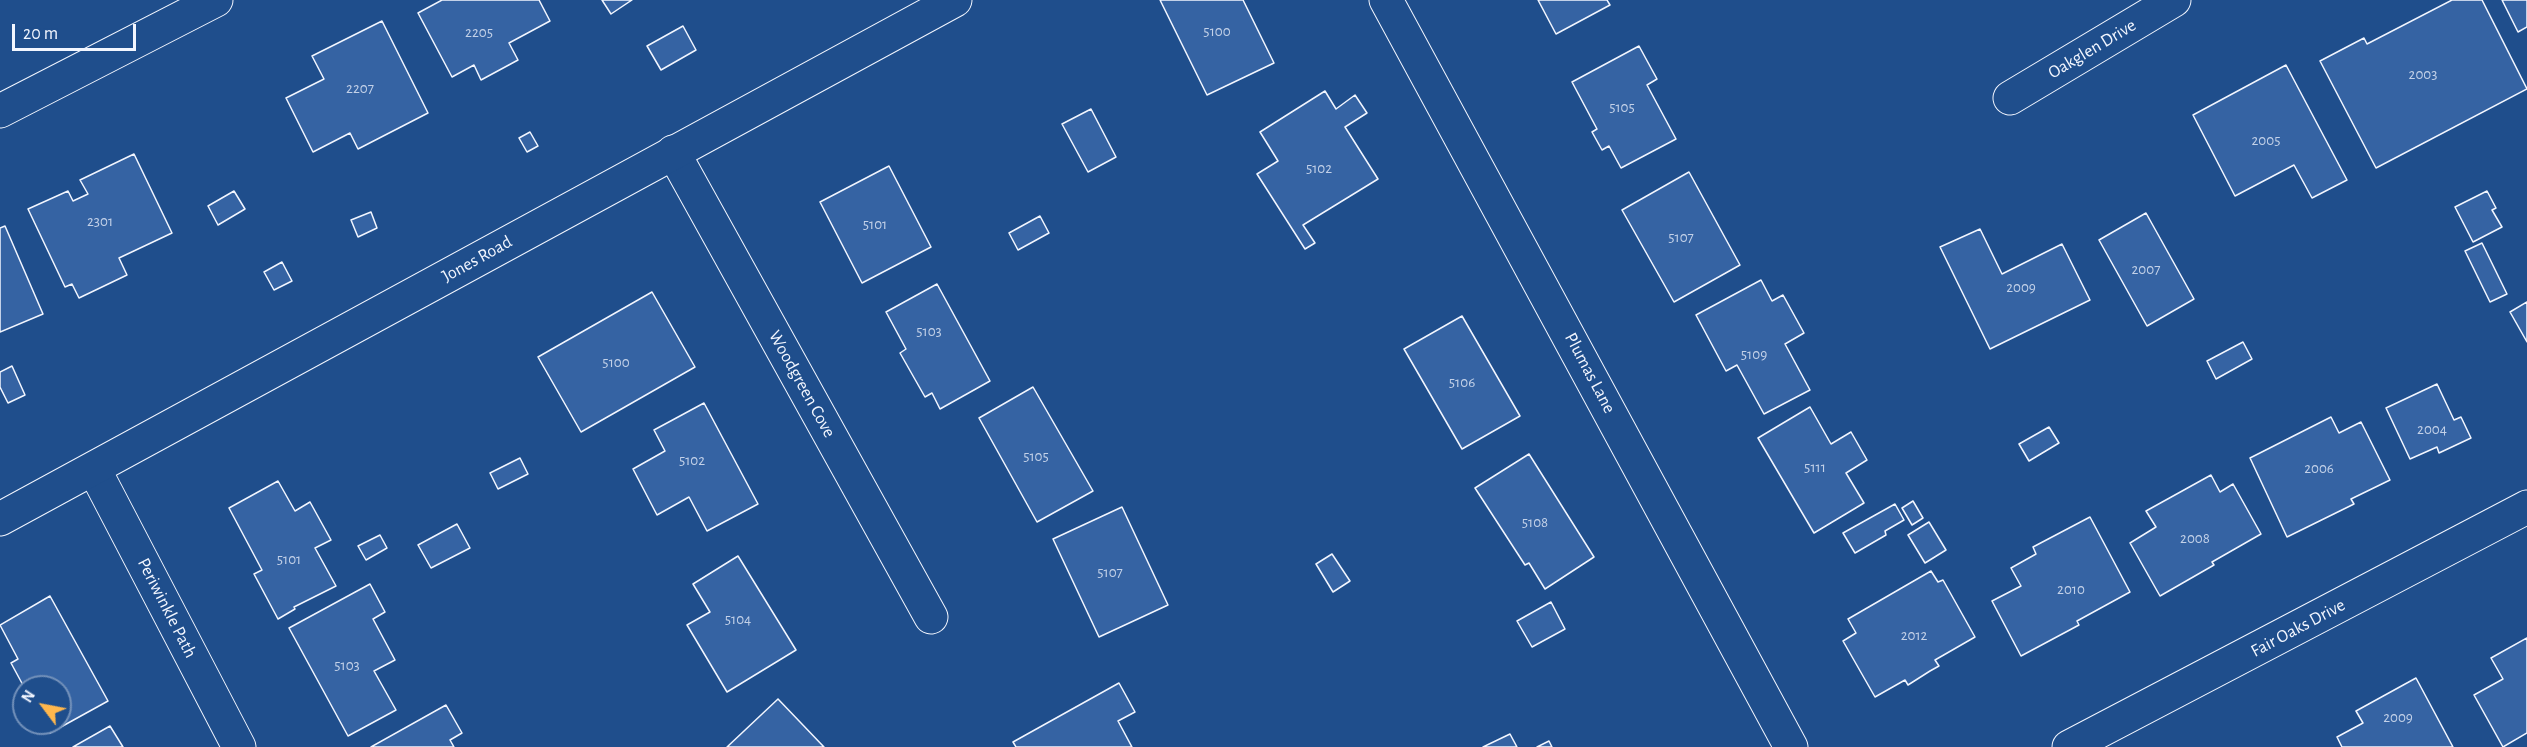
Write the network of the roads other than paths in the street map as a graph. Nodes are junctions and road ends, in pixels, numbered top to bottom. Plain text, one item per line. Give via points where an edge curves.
1 (216, 0) edge
2 (955, 0) edge
3 (1386, 0) edge
4 (2174, 0) edge
5 (2010, 98) dead end
6 (0, 111) edge
7 (673, 152) junction
8 (94, 469) junction
9 (2527, 507) edge
10 (0, 519) edge
11 (931, 617) dead end
12 (238, 747) edge
13 (1791, 747) edge
14 (2069, 747) edge

1 - 6 street
2 - 7 street, Jones Road
3 - 13 street, Plumas Lane
4 - 5 street, Oakglen Drive
7 - 8 street, Jones Road
7 - 11 street, Woodgreen Cove
8 - 10 street, Jones Road
8 - 12 street, Periwinkle Path
9 - 14 street, Fair Oaks Drive

